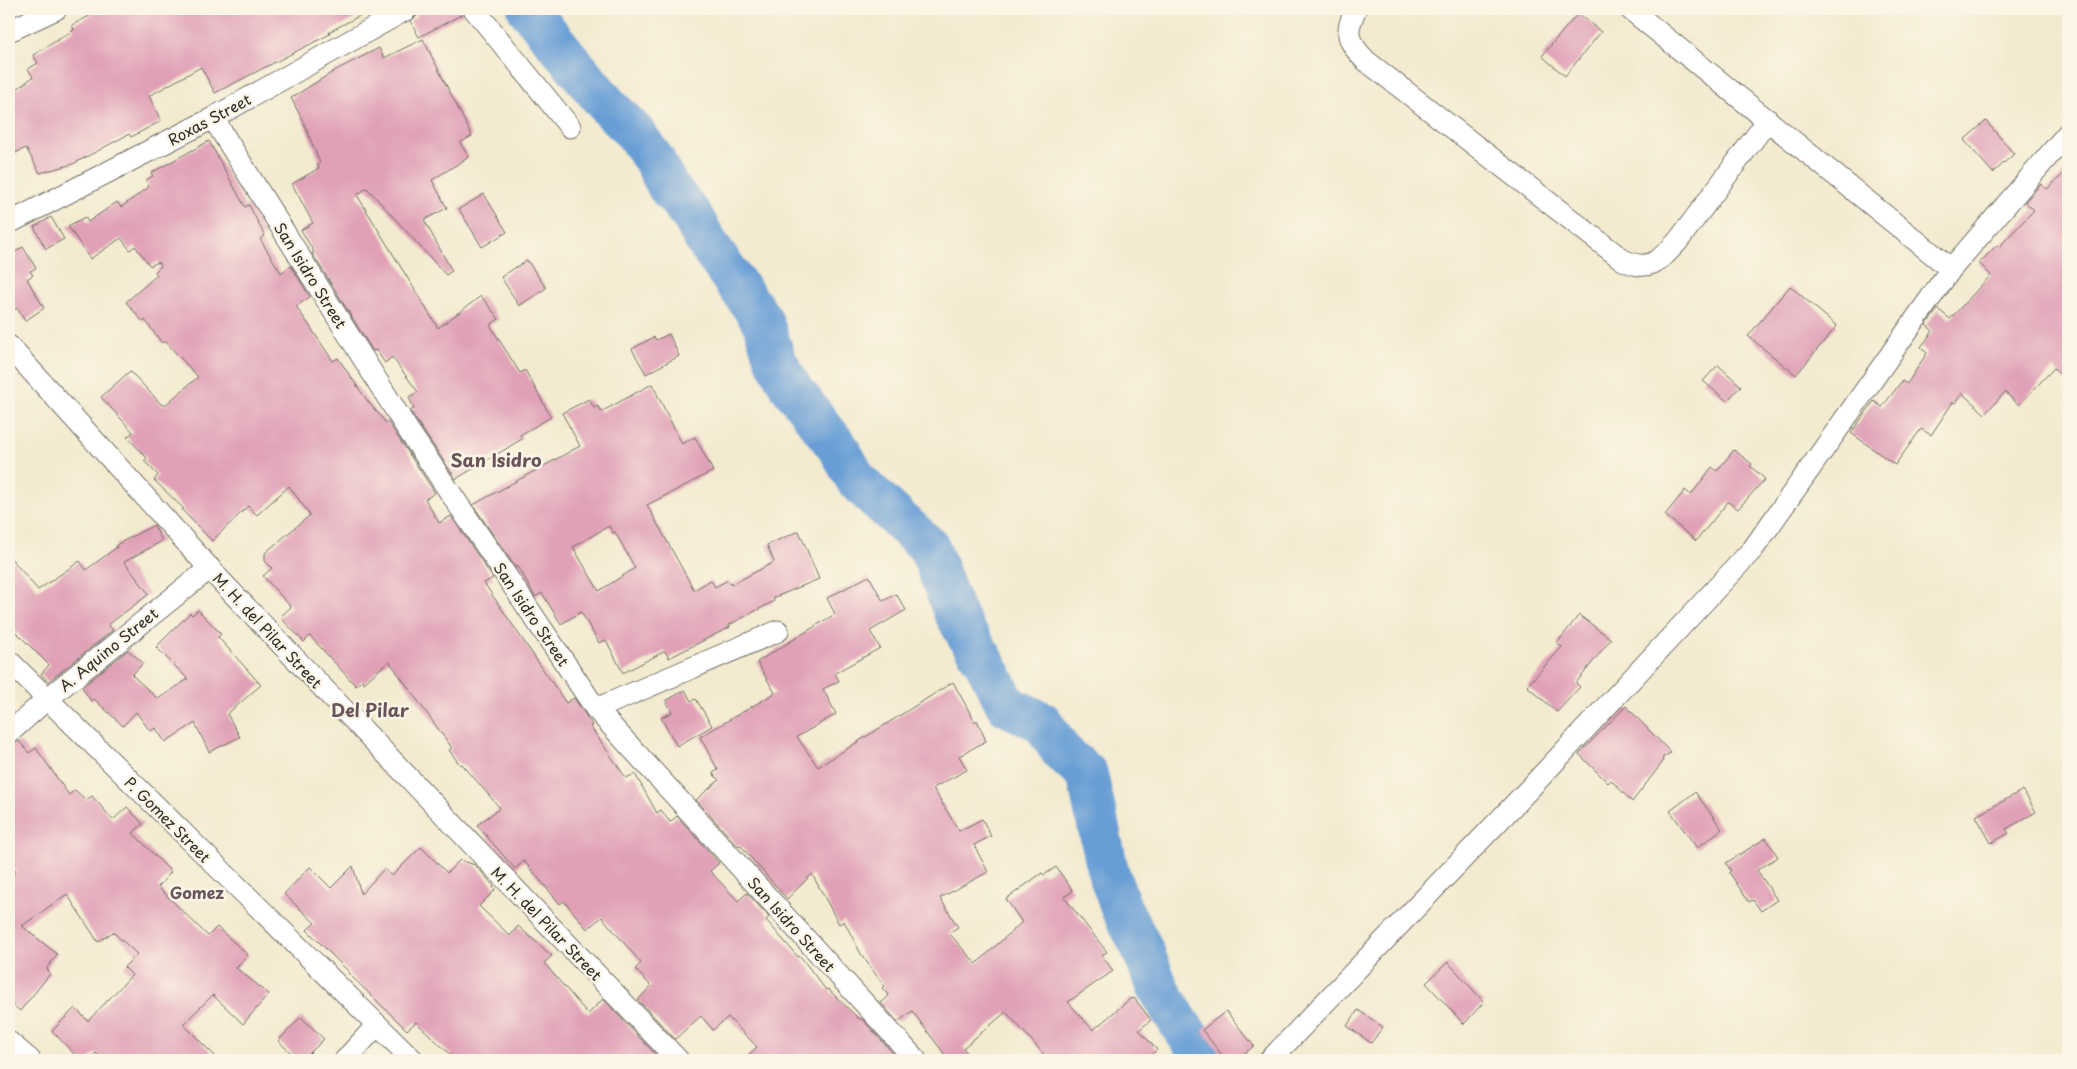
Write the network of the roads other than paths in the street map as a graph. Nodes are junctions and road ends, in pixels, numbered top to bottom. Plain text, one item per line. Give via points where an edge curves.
1 (56, 9) edge
2 (407, 9) edge
3 (474, 9) edge
4 (1356, 9) edge
5 (1630, 9) edge
6 (9, 31) edge
7 (213, 118) junction
8 (1768, 120) junction
9 (570, 127) dead end
10 (2068, 133) edge
11 (9, 223) edge
12 (1951, 269) junction
13 (9, 346) edge
14 (210, 568) junction
15 (778, 631) dead end
16 (9, 661) edge
17 (47, 699) junction
18 (596, 709) junction
19 (9, 733) edge
20 (377, 1025) junction
21 (9, 1042) edge
22 (30, 1060) edge
23 (345, 1060) edge
24 (413, 1060) edge
25 (678, 1060) edge
26 (916, 1060) edge
27 (1270, 1060) edge

1 - 6 street
2 - 7 street, Roxas Street
3 - 9 street
4 - 8 street via 1348,36 1351,45 1365,60 1623,260 1636,266 1649,266 1656,262 1678,241
5 - 8 street
7 - 11 street, Roxas Street
7 - 18 street, San Isidro Street via 406,427
8 - 12 street
10 - 12 street
12 - 27 street via 1753,549
13 - 14 street, M. H. del Pilar Street
14 - 17 street, A. Aquino Street
14 - 25 street, M. H. del Pilar Street
15 - 18 street
16 - 17 street, P. Gomez Street
17 - 19 street, A. Aquino Street
17 - 20 street, P. Gomez Street
18 - 26 street, San Isidro Street
20 - 23 street
20 - 24 street, P. Gomez Street
21 - 22 street

